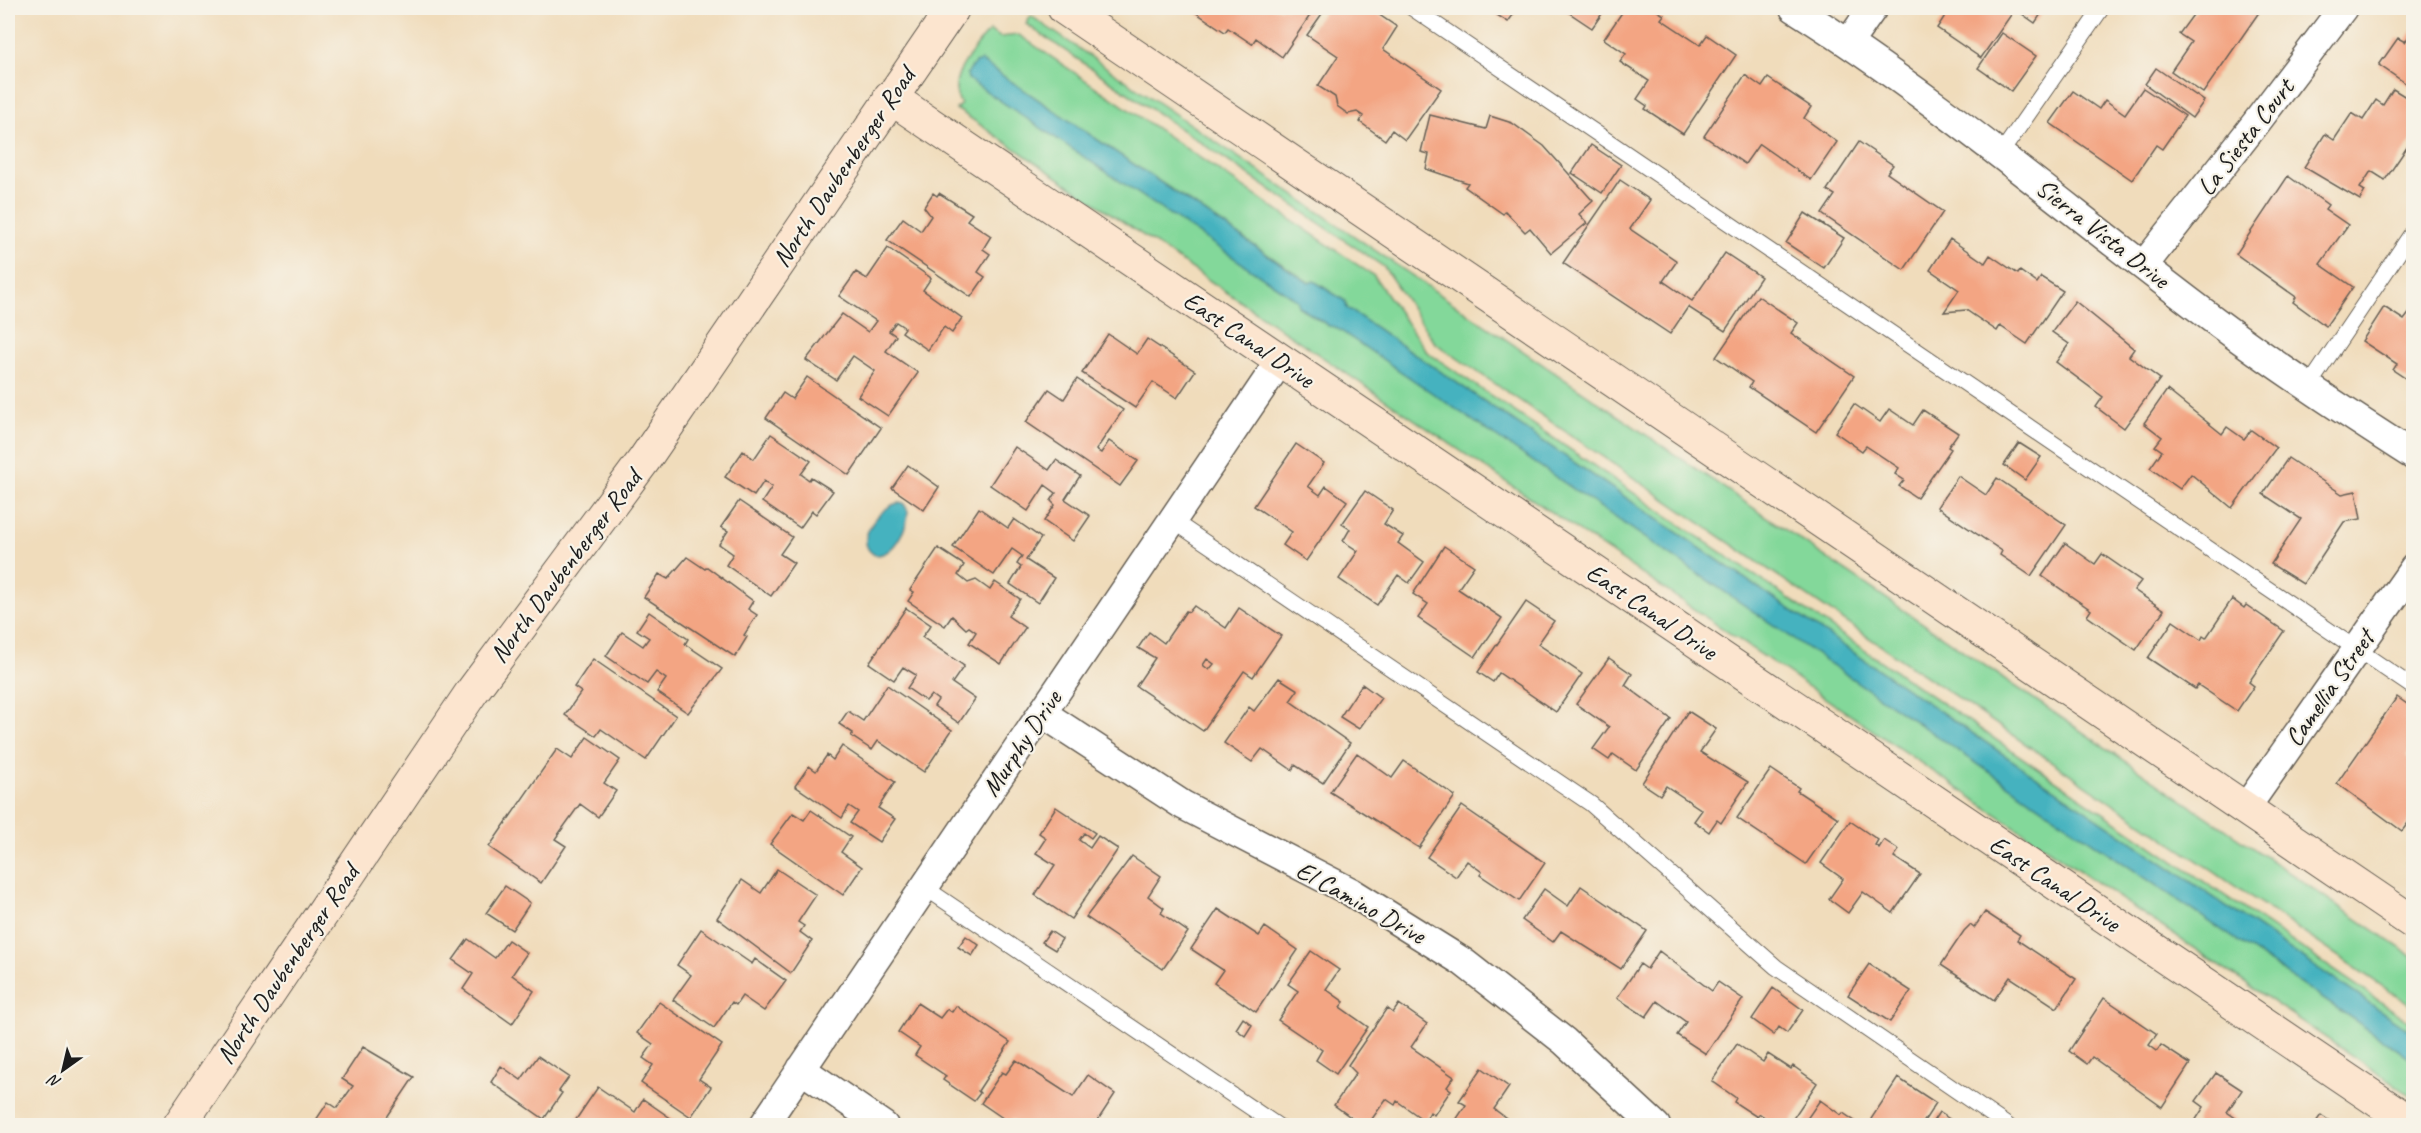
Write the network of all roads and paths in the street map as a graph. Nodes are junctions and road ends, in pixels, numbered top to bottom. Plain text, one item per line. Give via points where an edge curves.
1 (953, 8) edge
2 (1064, 8) edge
3 (1412, 8) edge
4 (1794, 8) edge
5 (1873, 8) edge
6 (2102, 8) edge
7 (2343, 8) edge
8 (1849, 42) junction
9 (890, 97) junction
10 (2001, 153) junction
11 (2414, 230) edge
12 (2144, 266) junction
13 (1280, 361) junction
14 (2308, 387) junction
15 (2414, 456) edge
16 (1172, 520) junction
17 (2414, 568) edge
18 (2356, 649) junction
19 (2414, 688) edge
20 (1042, 713) junction
21 (2245, 809) junction
22 (924, 886) junction
23 (2414, 923) edge
24 (801, 1069) junction
25 (179, 1125) edge
26 (763, 1125) edge
27 (884, 1125) edge
28 (1278, 1125) edge
29 (1656, 1125) edge
30 (2007, 1125) edge
31 (2414, 1125) edge

1 - 9 main road, North Daubenberger Road
2 - 21 main road
3 - 18 lane
4 - 8 street, Sierra Vista Drive
5 - 8 street
6 - 10 lane
7 - 12 street, La Siesta Court
8 - 10 street, Sierra Vista Drive
9 - 13 main road, East Canal Drive
9 - 25 main road, North Daubenberger Road via 644,460 471,693
10 - 12 street, Sierra Vista Drive
11 - 14 lane
12 - 14 street, Sierra Vista Drive
13 - 16 street, Murphy Drive
13 - 31 main road, East Canal Drive
14 - 15 street, Sierra Vista Drive
16 - 20 street, Murphy Drive
16 - 30 lane via 1591,804 1776,967
17 - 18 street, Camellia Street
18 - 19 lane
18 - 21 street, Camellia Street
20 - 22 street, Murphy Drive
20 - 29 street, El Camino Drive via 1183,805 1351,892 1463,962 1564,1041
21 - 23 main road
22 - 24 street, Murphy Drive
22 - 28 lane
24 - 26 street, Murphy Drive
24 - 27 street

